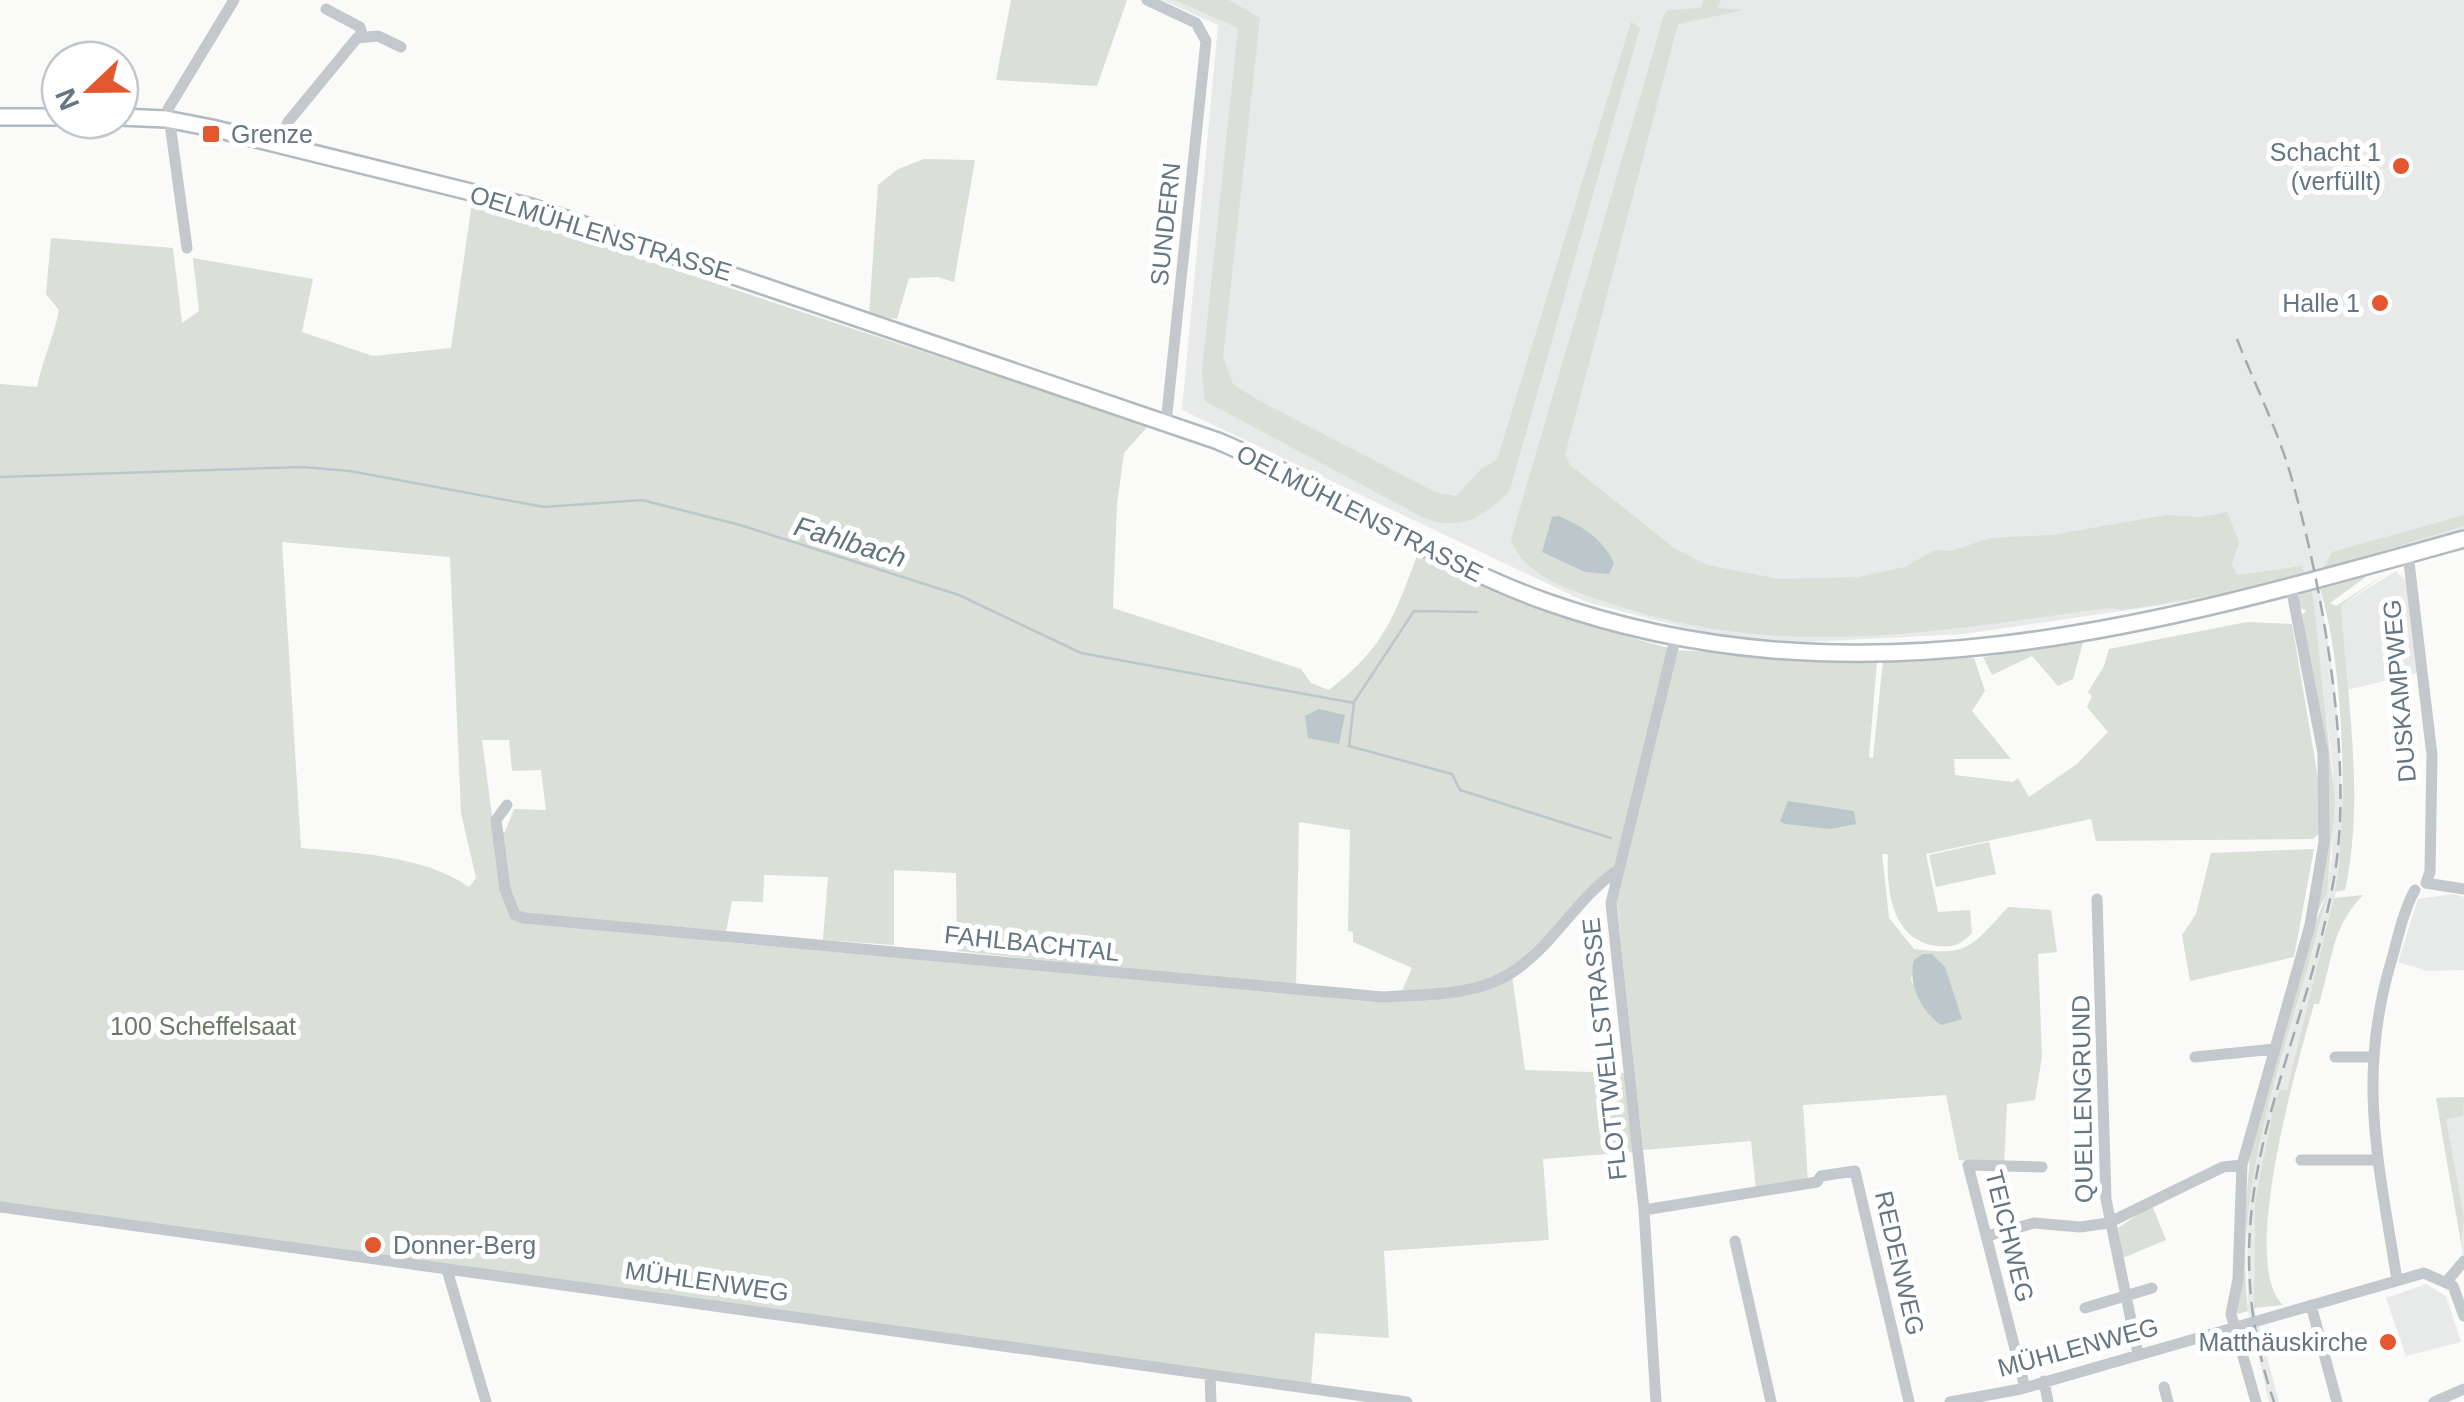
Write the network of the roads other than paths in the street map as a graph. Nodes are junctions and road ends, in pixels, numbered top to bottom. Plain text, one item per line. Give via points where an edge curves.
1 (234, 0) edge
2 (1147, 0) edge
3 (326, 8) dead end
4 (362, 36) junction
5 (401, 47) dead end
6 (0, 117) edge
7 (40, 117) edge
8 (140, 119) edge
9 (166, 120) junction
10 (279, 144) junction
11 (187, 248) dead end
12 (1166, 423) junction
13 (2464, 539) edge
14 (2408, 554) junction
15 (2291, 587) junction
16 (1675, 639) junction
17 (506, 805) dead end
18 (1616, 872) junction
19 (2421, 886) junction
20 (2464, 890) edge
21 (2097, 899) dead end
22 (2275, 1049) junction
23 (2370, 1057) junction
24 (2196, 1058) dead end
25 (2334, 1058) dead end
26 (2301, 1160) dead end
27 (2378, 1160) junction
28 (2242, 1165) junction
29 (2042, 1167) dead end
30 (0, 1207) edge
31 (1644, 1210) junction
32 (2108, 1223) junction
33 (1987, 1236) junction
34 (1736, 1241) dead end
35 (2464, 1261) edge
36 (447, 1270) junction
37 (2397, 1280) junction
38 (2448, 1281) junction
39 (2152, 1288) dead end
40 (2127, 1296) junction
41 (2311, 1305) junction
42 (2086, 1308) dead end
43 (2464, 1316) edge
44 (2235, 1327) junction
45 (2138, 1354) junction
46 (1210, 1376) junction
47 (2044, 1381) junction
48 (2164, 1387) dead end
49 (2025, 1388) junction
50 (2464, 1390) edge
51 (486, 1402) edge
52 (1212, 1402) edge
53 (1407, 1402) edge
54 (1656, 1402) edge
55 (1771, 1402) edge
56 (1909, 1402) edge
57 (1950, 1402) edge
58 (2048, 1402) edge
59 (2168, 1402) edge
60 (2256, 1402) edge
61 (2337, 1402) edge
62 (2434, 1402) edge

1 - 9 street via 169,104
2 - 12 street, SUNDERN via 1203,30
3 - 4 street via 360,27
4 - 5 street
4 - 10 street via 288,122
6 - 7 street
8 - 9 street, OELMÜHLENSTRASSE
9 - 10 street, OELMÜHLENSTRASSE
9 - 11 street
10 - 12 street, OELMÜHLENSTRASSE via 532,206
12 - 16 street, OELMÜHLENSTRASSE via 1270,464 1492,580
13 - 14 street, OELMÜHLENSTRASSE
14 - 15 street, OELMÜHLENSTRASSE
14 - 19 street, DUSKAMPWEG via 2432,755 2430,872
15 - 16 street, OELMÜHLENSTRASSE via 2224,607 2094,630 1894,655 1792,654
15 - 22 street via 2323,753 2326,812 2310,925
16 - 18 street, FLOTTWELLSTRASSE
17 - 18 street, FAHLBACHTAL via 496,820 505,889 515,914 524,918 1383,997 1474,989 1516,970 1589,890
18 - 31 street, FLOTTWELLSTRASSE via 1611,903
19 - 20 street
19 - 23 street, DUSKAMPWEG via 2376,1010
21 - 32 street, QUELLENGRUND
22 - 24 street
22 - 28 street
23 - 25 street
23 - 27 street, DUSKAMPWEG
26 - 27 street
27 - 37 street, DUSKAMPWEG
28 - 32 street via 2224,1167
28 - 44 street via 2238,1279 2230,1306
29 - 33 street, TEICHWEG via 1968,1165
30 - 36 street, MÜHLENWEG
31 - 54 street, FLOTTWELLSTRASSE
31 - 56 street, REDENWEG via 1855,1171
32 - 33 street via 2034,1223
32 - 40 street, QUELLENGRUND
33 - 49 street, TEICHWEG
34 - 55 street
35 - 38 street
36 - 46 street, MÜHLENWEG
36 - 51 street
37 - 38 street, MÜHLENWEG via 2424,1273
37 - 41 street, MÜHLENWEG
38 - 43 street
39 - 40 street
40 - 42 street
40 - 45 street, QUELLENGRUND
41 - 44 street, MÜHLENWEG
41 - 61 street
44 - 45 street, MÜHLENWEG
44 - 60 street
45 - 47 street, MÜHLENWEG
46 - 52 street
46 - 53 street, MÜHLENWEG
47 - 49 street, MÜHLENWEG
47 - 58 street
48 - 59 street
49 - 57 street, MÜHLENWEG
50 - 62 street

